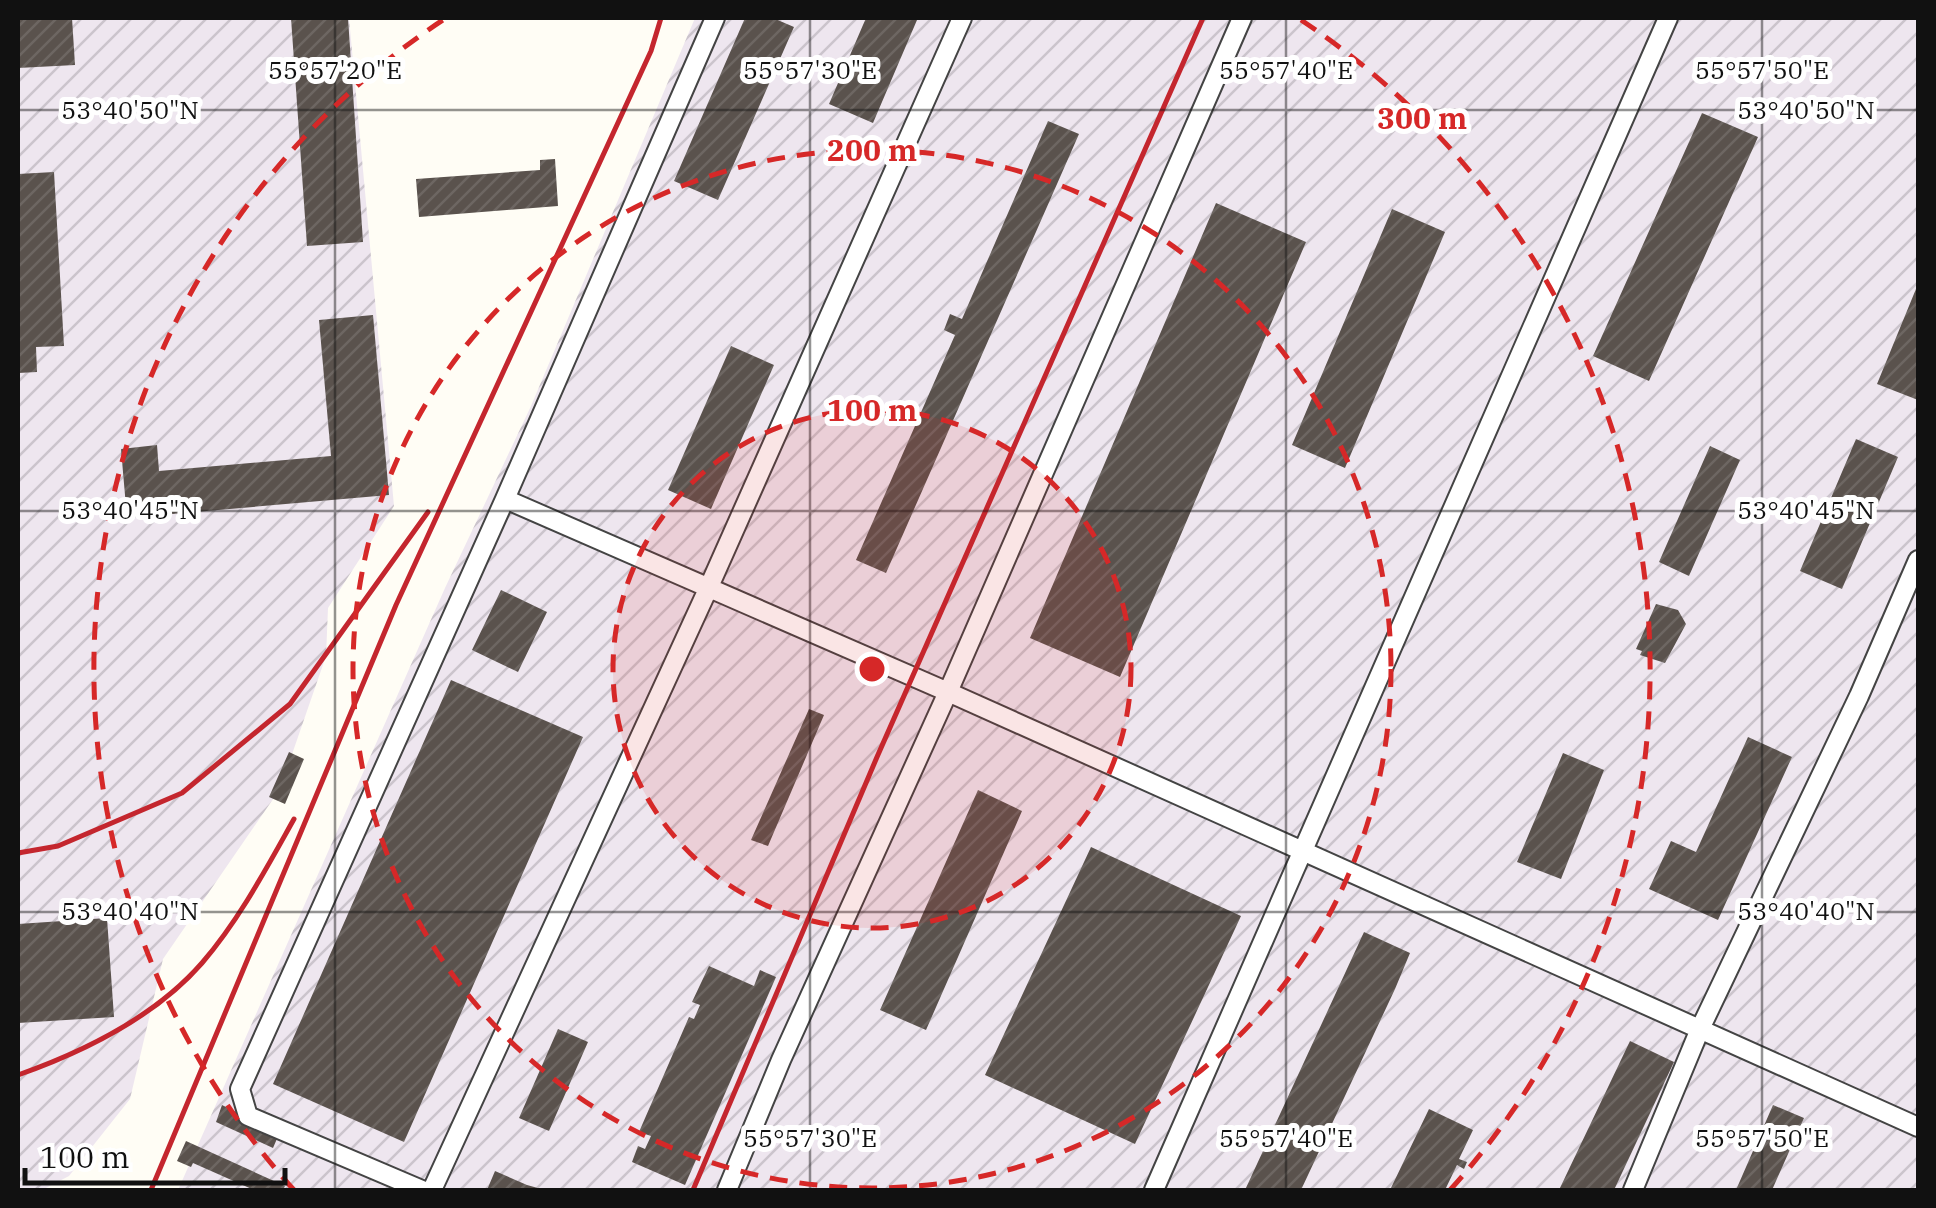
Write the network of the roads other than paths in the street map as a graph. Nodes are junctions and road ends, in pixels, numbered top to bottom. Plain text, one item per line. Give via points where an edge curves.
1 (715, 18) edge
2 (962, 18) edge
3 (1242, 18) edge
4 (1668, 18) edge
5 (505, 499) junction
6 (1918, 560) edge
7 (708, 588) junction
8 (948, 692) junction
9 (1303, 851) junction
10 (1700, 1029) junction
11 (1918, 1127) edge
12 (422, 1190) edge
13 (432, 1190) edge
14 (727, 1190) edge
15 (1154, 1190) edge
16 (1632, 1190) edge

1 - 5 lane
2 - 7 lane
3 - 8 lane
4 - 9 lane
5 - 7 lane
5 - 12 lane via 240,1089 248,1116
6 - 10 lane
7 - 8 lane
7 - 13 lane
8 - 9 lane
8 - 14 lane
9 - 10 lane
9 - 15 lane
10 - 11 lane
10 - 16 lane

